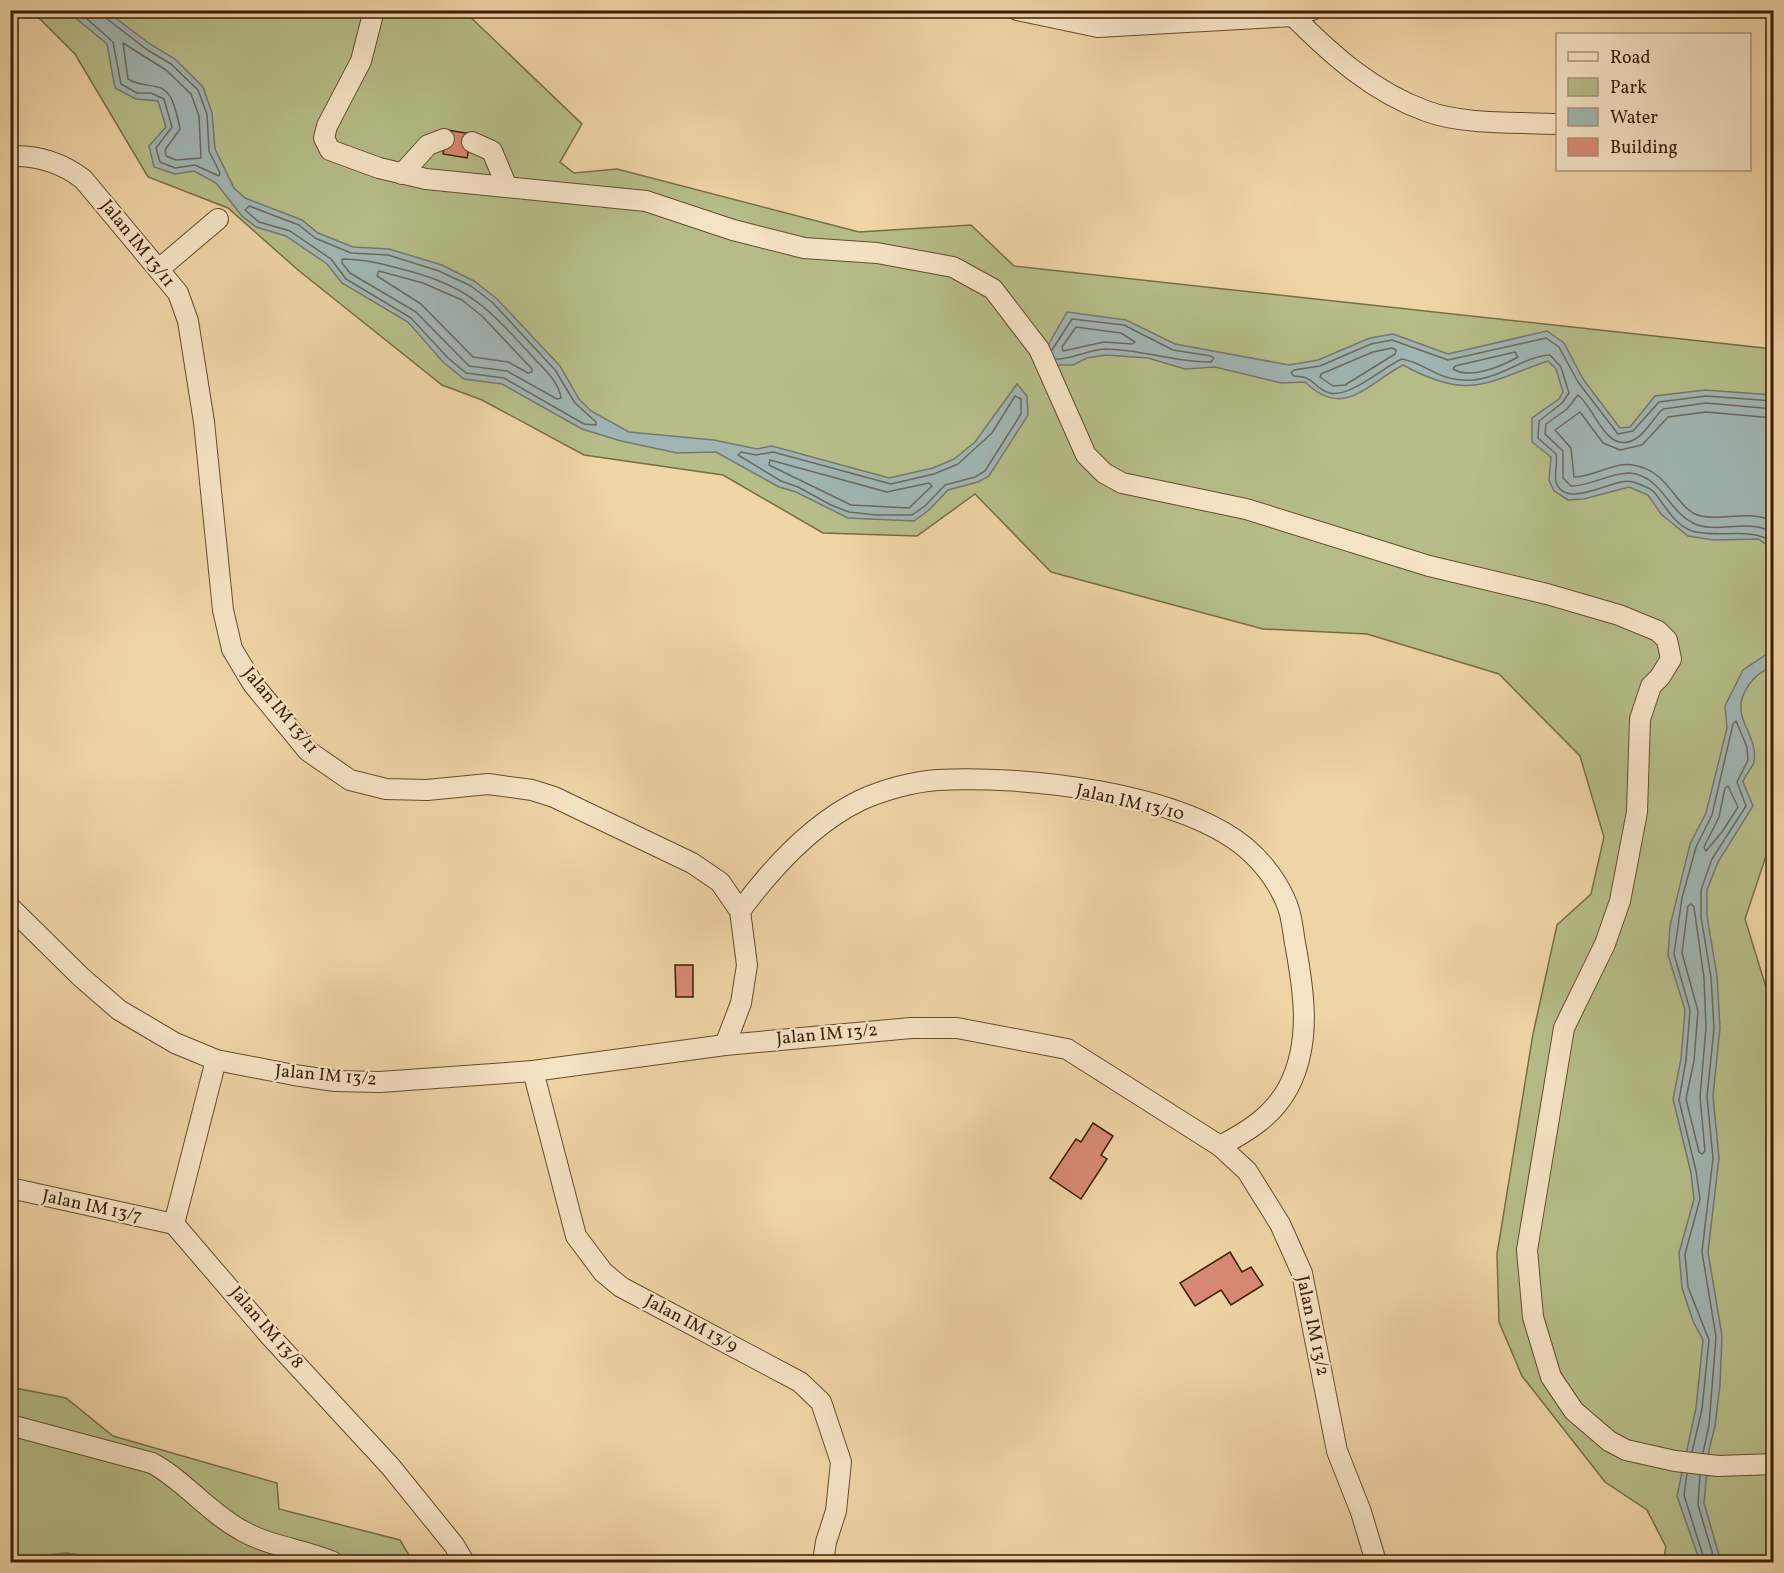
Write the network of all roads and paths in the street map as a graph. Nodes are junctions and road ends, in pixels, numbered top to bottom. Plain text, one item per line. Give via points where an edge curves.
1 (374, 10) edge
2 (1017, 10) edge
3 (1312, 10) edge
4 (1293, 16) junction
5 (1556, 124) edge
6 (444, 139) dead end
7 (472, 142) dead end
8 (10, 156) edge
9 (402, 174) junction
10 (507, 188) junction
11 (218, 219) dead end
12 (159, 269) junction
13 (10, 907) edge
14 (740, 911) junction
15 (726, 1045) junction
16 (216, 1060) junction
17 (533, 1071) junction
18 (1220, 1146) junction
19 (10, 1188) edge
20 (174, 1224) junction
21 (10, 1425) edge
22 (1773, 1464) edge
23 (333, 1563) edge
24 (464, 1563) edge
25 (823, 1563) edge
26 (1376, 1563) edge

1 - 9 street via 361,61 324,138 330,150
2 - 4 street via 1098,27
3 - 4 street
4 - 5 street via 1330,53 1356,72 1384,92 1427,112
6 - 9 street via 428,145
7 - 10 street via 492,152
8 - 12 street, Jalan IM 13/11 via 31,155 69,168 90,187
9 - 10 street
10 - 22 street via 646,201 804,248 877,253 953,267 993,289 1039,349 1086,455 1104,473 1122,483 1246,509 1429,566 1547,594 1619,615 1658,631 1667,640 1671,659 1651,686 1640,719 1637,812 1620,901 1605,944 1564,1028 1527,1250 1533,1317 1551,1377 1574,1411 1609,1441 1626,1450 1675,1461 1718,1466
11 - 12 street
12 - 14 street, Jalan IM 13/11 via 178,293 188,321 204,422 223,610 232,649 253,684 308,751 350,780 386,789 427,790 488,784 554,797 692,863 720,882
13 - 16 street, Jalan IM 13/2 via 119,1010 175,1043
14 - 15 street, Jalan IM 13/11 via 747,964 741,1003
14 - 18 street, Jalan IM 13/10 via 762,881 800,844 860,801 891,789 934,780 1002,780 1120,797 1183,812 1246,848 1273,877 1288,908 1302,977 1302,1046 1288,1087 1251,1130
15 - 17 street, Jalan IM 13/2
15 - 18 street, Jalan IM 13/2 via 911,1028 957,1028 1042,1043 1067,1050
16 - 17 street, Jalan IM 13/2 via 335,1081
16 - 20 street
17 - 25 street, Jalan IM 13/9 via 576,1236 603,1272 621,1287 800,1382 821,1402 841,1462 836,1511
18 - 26 street, Jalan IM 13/2 via 1247,1171 1280,1224 1302,1273 1337,1450
19 - 20 street, Jalan IM 13/7
20 - 24 street, Jalan IM 13/8 via 390,1466
21 - 23 street via 152,1463 241,1530

